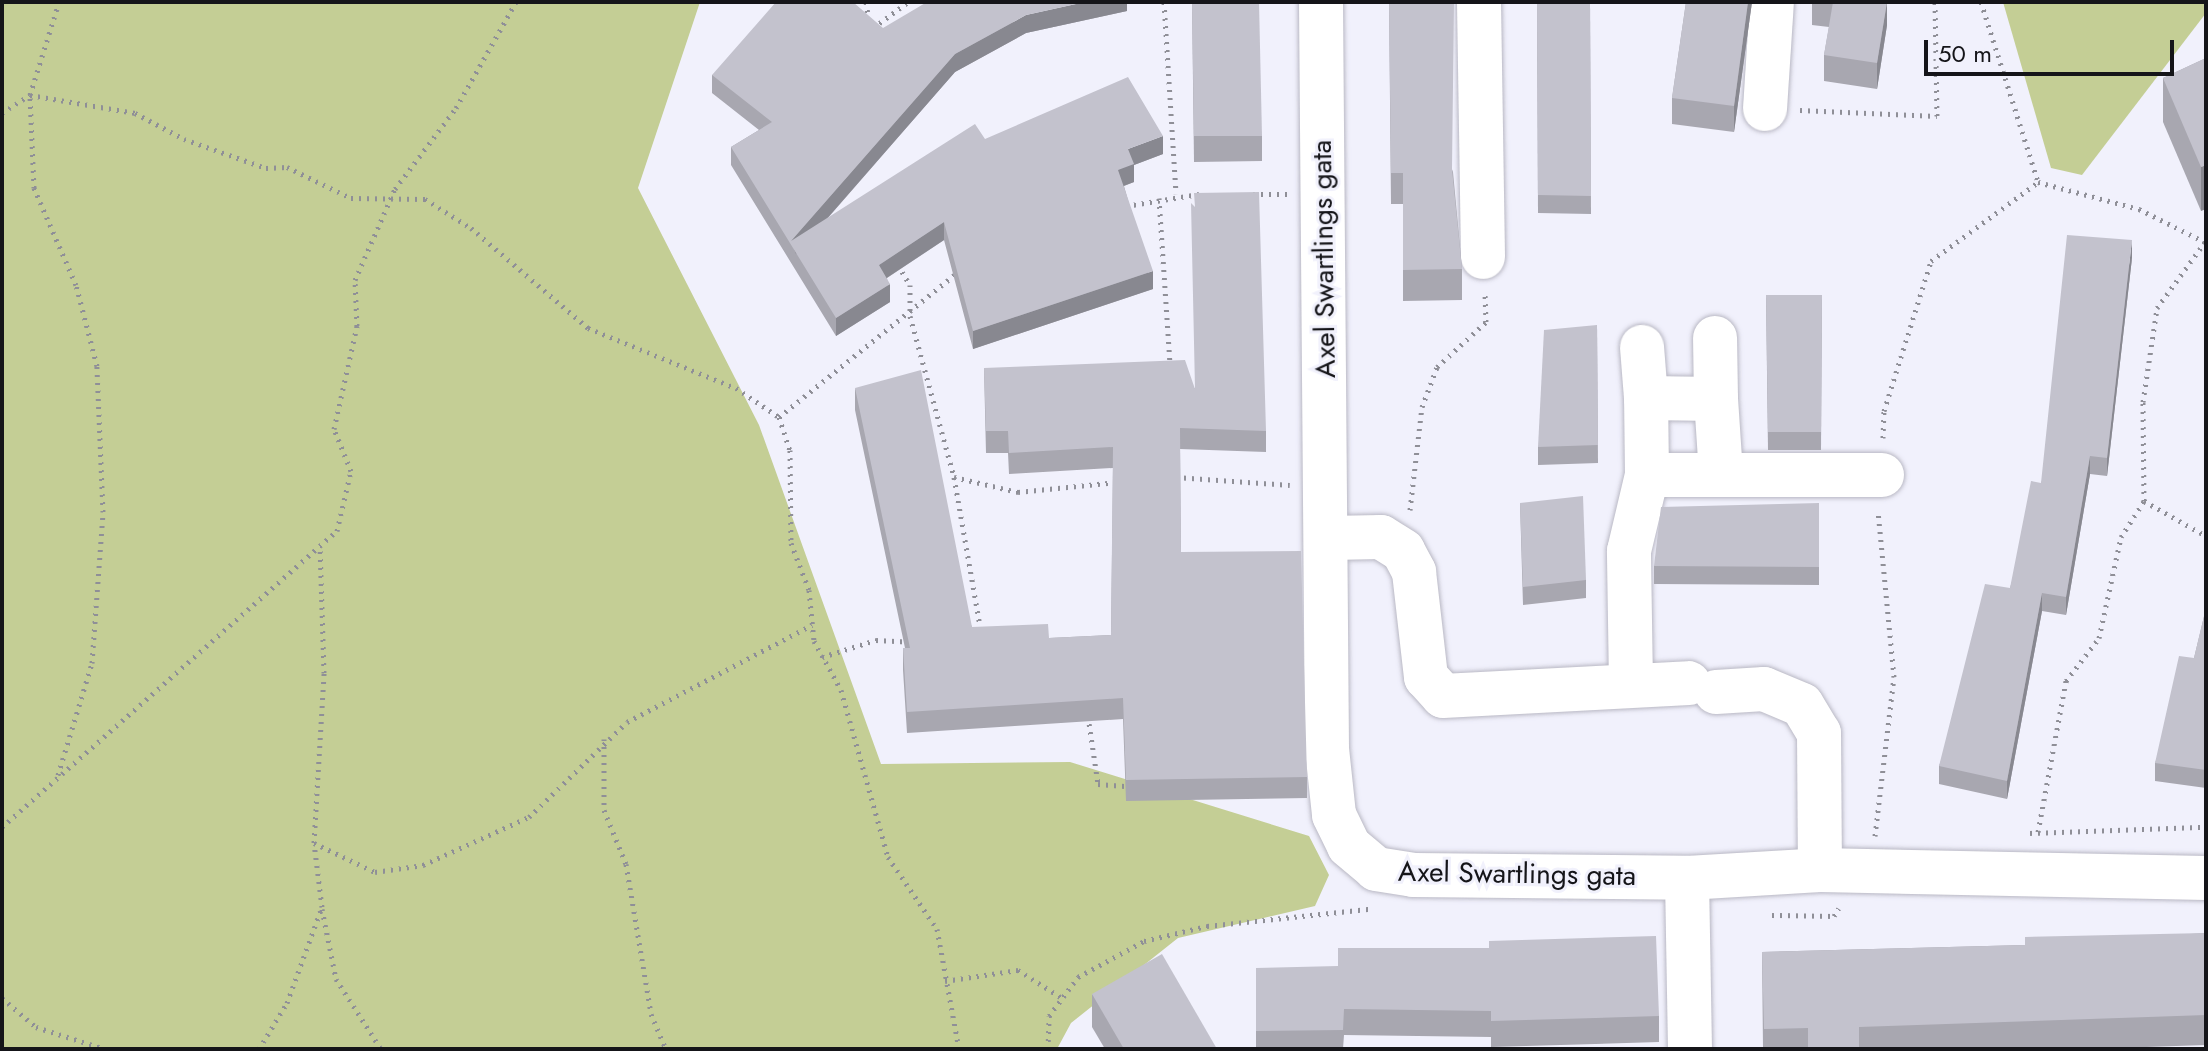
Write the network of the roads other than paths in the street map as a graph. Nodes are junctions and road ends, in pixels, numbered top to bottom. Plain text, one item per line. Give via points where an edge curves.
1 (1321, 2) edge
2 (1479, 2) edge
3 (1772, 2) edge
4 (1765, 109) road end
5 (1483, 257) road end
6 (1715, 338) dead end
7 (1642, 347) dead end
8 (1646, 398) junction
9 (1716, 399) junction
10 (1647, 475) junction
11 (1721, 475) junction
12 (1882, 475) dead end
13 (1329, 538) junction
14 (1631, 684) junction
15 (1820, 870) junction
16 (1687, 878) junction
17 (2206, 878) edge
18 (1690, 1049) edge

1 - 13 street, Axel Swartlings gata
2 - 5 street
3 - 4 street
6 - 9 street
7 - 8 street
8 - 9 street
8 - 10 street
9 - 11 street
10 - 11 street
10 - 14 street via 1629,551
11 - 12 street
13 - 14 street via 1396,543 1414,572 1426,677 1443,696
13 - 16 street, Axel Swartlings gata via 1327,749 1334,815 1349,846 1376,869 1413,875
14 - 15 street via 1764,689 1802,705 1819,733
15 - 16 street, Axel Swartlings gata
15 - 17 street, Axel Swartlings gata
16 - 18 street

